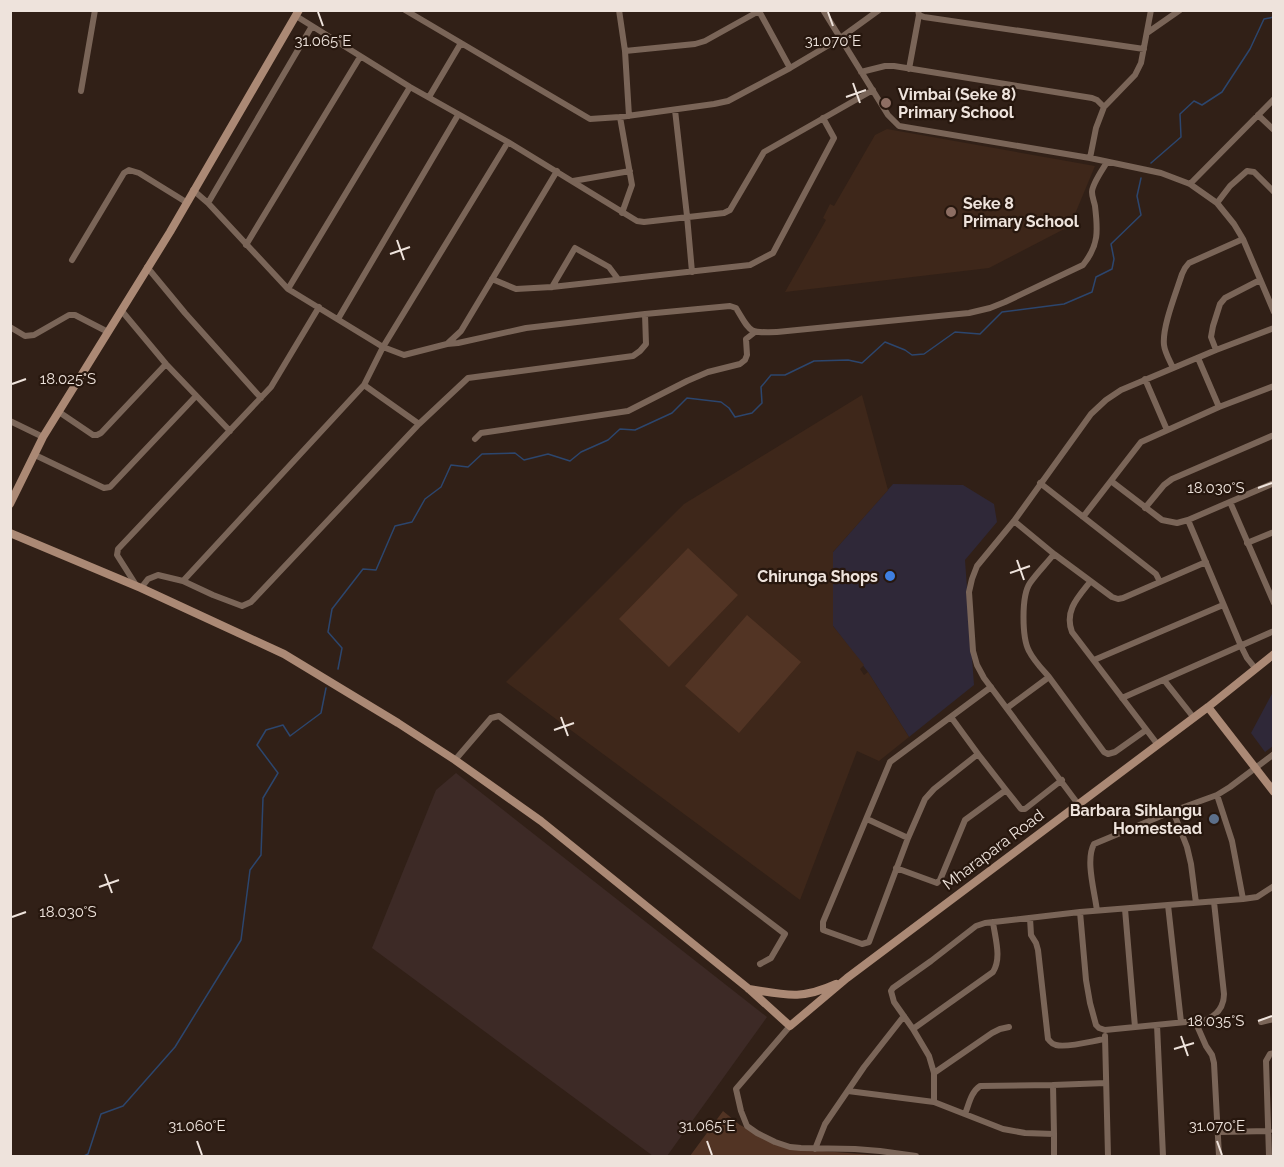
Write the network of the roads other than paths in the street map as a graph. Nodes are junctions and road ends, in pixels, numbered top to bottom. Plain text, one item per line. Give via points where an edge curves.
1 (95, 10) edge
2 (405, 10) edge
3 (619, 10) edge
4 (823, 10) edge
5 (879, 10) edge
6 (1151, 10) edge
7 (1180, 10) edge
8 (297, 13) edge
9 (918, 13) edge
10 (312, 26) junction
11 (1147, 33) junction
12 (839, 39) junction
13 (461, 43) junction
14 (1144, 49) junction
15 (624, 51) junction
16 (360, 57) junction
17 (790, 68) junction
18 (909, 69) junction
19 (861, 72) junction
20 (410, 87) junction
21 (873, 90) junction
22 (81, 91) dead end
23 (429, 97) junction
24 (1274, 99) edge
25 (1104, 107) junction
26 (675, 110) junction
27 (458, 115) junction
28 (1258, 115) junction
29 (629, 116) junction
30 (620, 117) junction
31 (823, 118) junction
32 (1274, 130) edge
33 (508, 142) junction
34 (1090, 158) junction
35 (1107, 162) junction
36 (556, 171) junction
37 (630, 171) junction
38 (573, 181) junction
39 (1191, 184) junction
40 (193, 190) junction
41 (1274, 192) edge
42 (186, 202) junction
43 (208, 203) junction
44 (1216, 203) junction
45 (622, 213) junction
46 (687, 216) junction
47 (1243, 239) junction
48 (246, 244) junction
49 (72, 260) dead end
50 (147, 267) junction
51 (692, 272) junction
52 (492, 279) junction
53 (618, 279) junction
54 (1260, 280) junction
55 (552, 287) junction
56 (288, 289) junction
57 (319, 308) junction
58 (121, 310) junction
59 (1274, 312) edge
60 (645, 314) junction
61 (338, 319) junction
62 (10, 327) edge
63 (1274, 328) edge
64 (108, 332) junction
65 (755, 332) junction
66 (447, 344) junction
67 (383, 347) junction
68 (1216, 350) junction
69 (1198, 357) junction
70 (166, 364) junction
71 (1173, 368) junction
72 (1145, 379) junction
73 (364, 385) junction
74 (1274, 386) edge
75 (196, 396) junction
76 (261, 398) junction
77 (1219, 407) junction
78 (59, 412) junction
79 (10, 421) edge
80 (419, 424) junction
81 (1167, 430) junction
82 (230, 431) junction
83 (1274, 435) edge
84 (43, 437) junction
85 (475, 439) dead end
86 (35, 455) junction
87 (1111, 481) junction
88 (1040, 483) junction
89 (1274, 483) edge
90 (1230, 502) junction
91 (10, 504) edge
92 (1145, 508) junction
93 (1083, 517) junction
94 (1188, 520) junction
95 (1014, 521) junction
96 (1274, 532) edge
97 (10, 533) edge
98 (1247, 543) junction
99 (1054, 554) junction
100 (1206, 562) junction
101 (183, 581) junction
102 (1090, 582) junction
103 (1160, 582) junction
104 (139, 587) junction
105 (1274, 603) edge
106 (1223, 605) junction
107 (1274, 631) edge
108 (1241, 646) junction
109 (1274, 654) edge
110 (1094, 660) junction
111 (1255, 668) junction
112 (1050, 677) junction
113 (1164, 680) junction
114 (991, 687) junction
115 (1122, 698) junction
116 (1208, 707) junction
117 (1007, 708) junction
118 (951, 717) junction
119 (1194, 718) junction
120 (1146, 730) junction
121 (1158, 744) junction
122 (978, 754) junction
123 (1274, 754) edge
124 (455, 760) junction
125 (1255, 768) junction
126 (1062, 780) junction
127 (1006, 790) junction
128 (1274, 792) edge
129 (1217, 795) junction
130 (1078, 804) junction
131 (1173, 811) junction
132 (867, 819) junction
133 (908, 838) junction
134 (896, 868) junction
135 (1274, 886) edge
136 (1243, 899) junction
137 (1214, 902) junction
138 (1196, 903) junction
139 (1168, 905) junction
140 (1125, 909) junction
141 (1097, 911) junction
142 (1080, 912) junction
143 (1030, 918) junction
144 (993, 922) junction
145 (760, 964) dead end
146 (847, 978) junction
147 (749, 989) junction
148 (904, 1016) junction
149 (1274, 1019) edge
150 (1195, 1021) junction
151 (1181, 1022) junction
152 (1261, 1022) dead end
153 (1158, 1025) junction
154 (790, 1026) junction
155 (1009, 1027) dead end
156 (1135, 1027) junction
157 (913, 1029) junction
158 (1105, 1030) junction
159 (1105, 1039) junction
160 (1274, 1053) edge
161 (934, 1073) junction
162 (1106, 1083) junction
163 (1053, 1085) junction
164 (848, 1091) junction
165 (934, 1102) junction
166 (1271, 1106) edge
167 (965, 1114) junction
168 (1269, 1131) junction
169 (1219, 1132) junction
170 (1054, 1134) junction
171 (815, 1149) junction
172 (916, 1156) edge
173 (1054, 1156) edge
174 (1108, 1156) edge
175 (1163, 1156) edge
176 (1219, 1156) edge
177 (1269, 1156) edge

1 - 22 street
2 - 13 street
3 - 15 street
4 - 12 street
5 - 12 street
6 - 11 street
7 - 11 street
8 - 10 street
8 - 40 main road
9 - 14 street
9 - 18 street
10 - 16 street
10 - 43 street
11 - 14 street
12 - 17 street
12 - 19 street
13 - 23 street
13 - 30 street via 590,118
14 - 25 street via 1135,75
15 - 17 street via 705,41 759,10
15 - 29 street
16 - 20 street
16 - 48 street
17 - 26 street via 728,101
18 - 19 street via 885,66
18 - 25 street via 1092,98
19 - 21 street
20 - 23 street
20 - 56 street
21 - 31 street
21 - 34 street via 899,126
23 - 27 street
24 - 28 street
25 - 34 street
26 - 29 street
26 - 46 street
27 - 33 street
27 - 61 street
28 - 32 street
28 - 39 street
29 - 30 street
30 - 37 street
31 - 46 street via 764,152 730,210
31 - 51 street via 834,138 773,253 750,265
33 - 36 street
33 - 67 street
34 - 35 street
35 - 39 street via 1161,173
35 - 65 street via 1092,194 1097,238 1083,265 1073,270 998,305 969,314
36 - 38 street
36 - 52 street
37 - 38 street
37 - 45 street via 632,185
38 - 45 street
39 - 44 street
40 - 42 main road
40 - 43 street
41 - 44 street via 1254,172 1247,171
42 - 49 street via 140,173 124,173
42 - 50 main road
43 - 48 street
44 - 47 street
45 - 46 street via 644,222
46 - 51 street
47 - 54 street
47 - 71 street via 1185,268 1164,341
48 - 56 street
50 - 58 main road
50 - 76 street
51 - 53 street
52 - 55 street via 516,289
52 - 66 street via 461,331
53 - 55 street
53 - 55 street via 609,267 575,248
54 - 59 street
54 - 68 street via 1220,304 1211,337
56 - 57 street
57 - 61 street
57 - 76 street
58 - 64 main road
58 - 70 street
60 - 65 street via 730,306
60 - 66 street via 526,328
60 - 80 street via 646,344 633,356 468,378
61 - 67 street
62 - 64 street via 25,336 34,335 75,315
63 - 68 street
64 - 78 main road
65 - 85 street via 746,339 747,355 740,364 708,372 628,411 481,433
66 - 67 street via 404,355
67 - 73 street
68 - 69 street
69 - 71 street
69 - 77 street
70 - 75 street
70 - 78 street via 97,435
71 - 72 street
72 - 81 street
72 - 88 street via 1121,390 1091,414
73 - 80 street
73 - 101 street
74 - 77 street
75 - 82 street
75 - 86 street via 110,487 104,488
76 - 82 street
77 - 81 street
78 - 84 main road
79 - 84 street
80 - 101 street via 251,602 242,606
81 - 87 street via 1141,442
82 - 104 street via 118,549 117,555
83 - 92 street via 1172,479
84 - 86 main road
86 - 91 main road
87 - 92 street
87 - 93 street
88 - 93 street
88 - 95 street
89 - 90 street
90 - 94 street
90 - 98 street
92 - 94 street via 1170,523
93 - 103 street via 1156,574
94 - 100 street
95 - 99 street
95 - 114 street via 977,566 969,592 976,665
96 - 98 street
97 - 104 main road
98 - 105 street
99 - 102 street
99 - 112 street via 1029,584 1024,598 1025,641
100 - 103 street
100 - 106 street
101 - 104 street via 158,575
102 - 103 street via 1118,599
102 - 110 street via 1073,603 1070,621 1072,632
104 - 124 main road via 284,654
106 - 108 street
106 - 110 street
107 - 108 street
108 - 111 street
108 - 113 street
109 - 111 main road, Mharapara Road
110 - 115 street
111 - 116 main road, Mharapara Road
112 - 117 street
112 - 120 street via 1104,752 1115,752
113 - 115 street
113 - 119 street
114 - 117 street
114 - 118 street
115 - 120 street
116 - 119 main road, Mharapara Road
116 - 125 main road
117 - 126 street
118 - 122 street
118 - 132 street via 890,762
119 - 121 main road, Mharapara Road
120 - 121 street
121 - 130 main road, Mharapara Road
122 - 127 street
122 - 133 street via 925,798
123 - 125 street
124 - 145 street via 491,718 499,716 785,934 771,958
124 - 147 main road via 541,821
125 - 128 main road
125 - 129 street
126 - 127 street via 1024,809
126 - 130 street
127 - 134 street via 965,820 937,883
129 - 131 street
129 - 136 street via 1232,841
130 - 146 main road, Mharapara Road
131 - 138 street via 1187,847
131 - 141 street via 1094,844 1090,865
132 - 133 street
132 - 134 street via 823,930 862,944 869,942
133 - 134 street
135 - 136 street via 1257,897
136 - 137 street
137 - 138 street
137 - 150 street via 1224,999 1212,1017
138 - 139 street
139 - 140 street
139 - 151 street
140 - 141 street
140 - 156 street
141 - 142 street
142 - 143 street
142 - 158 street via 1090,1003 1096,1025
143 - 144 street
143 - 159 street via 1031,935 1038,950 1048,1039 1056,1045
144 - 148 street via 976,926 893,988 892,998
144 - 157 street via 997,966 993,972
146 - 147 main road via 801,996
146 - 154 main road, Mharapara Road
147 - 154 main road
148 - 157 street
148 - 164 street
149 - 152 street
150 - 151 street
150 - 169 street via 1214,1063
151 - 153 street
153 - 156 street
153 - 175 street
154 - 171 street via 736,1089 745,1122 751,1129 790,1147
155 - 161 street via 992,1033
156 - 158 street
157 - 161 street
158 - 159 street
159 - 162 street
160 - 166 street via 1266,1061
161 - 165 street
162 - 163 street
162 - 174 street
163 - 167 street via 980,1086
163 - 170 street
164 - 165 street
164 - 171 street via 821,1131
165 - 167 street
166 - 168 street
167 - 170 street via 1015,1132
168 - 169 street
168 - 177 street
169 - 176 street
170 - 173 street
171 - 172 street

